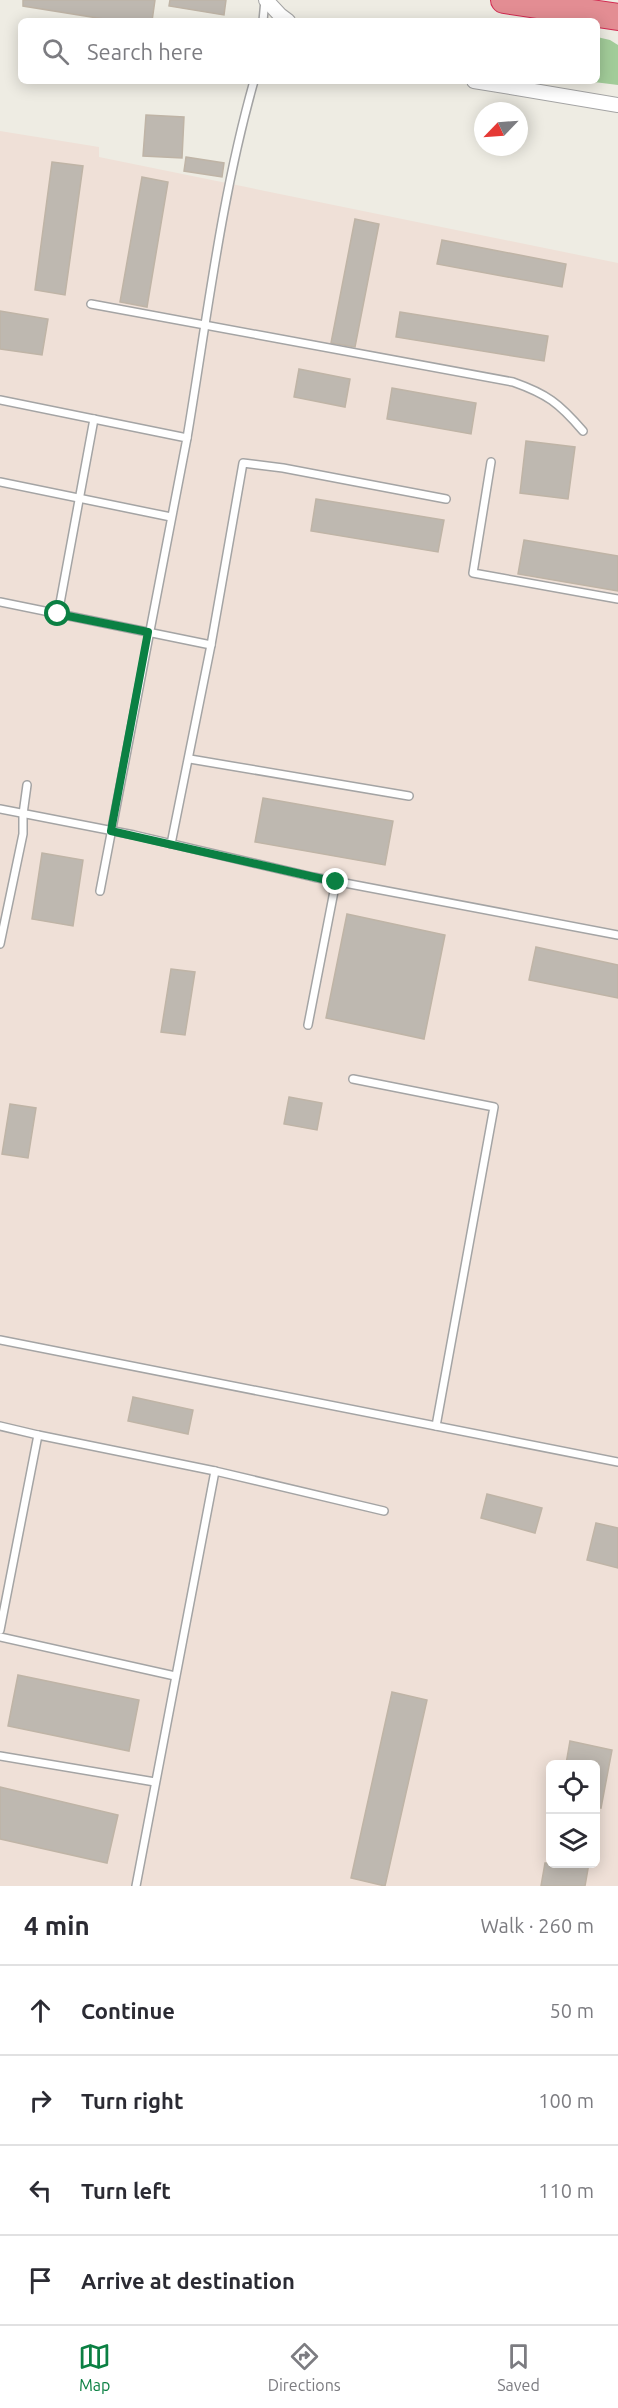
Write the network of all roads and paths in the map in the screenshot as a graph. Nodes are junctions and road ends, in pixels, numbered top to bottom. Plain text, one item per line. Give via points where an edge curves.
1 (265, 0) edge
2 (504, 0) edge
3 (618, 16) edge
4 (263, 18) edge
5 (284, 18) edge
6 (253, 84) edge
7 (492, 84) edge
8 (618, 105) edge
9 (91, 304) dead end
10 (207, 324) junction
11 (0, 400) edge
12 (94, 419) junction
13 (583, 431) dead end
14 (187, 438) junction
15 (491, 462) dead end
16 (0, 482) edge
17 (80, 498) junction
18 (446, 499) dead end
19 (171, 517) junction
20 (618, 599) edge
21 (0, 602) edge
22 (58, 614) junction
23 (148, 632) junction
24 (211, 645) junction
25 (190, 759) junction
26 (27, 785) dead end
27 (409, 796) dead end
28 (0, 809) edge
29 (23, 814) junction
30 (111, 831) junction
31 (171, 844) junction
32 (336, 882) junction
33 (100, 891) dead end
34 (618, 935) edge
35 (0, 944) edge
36 (308, 1025) dead end
37 (353, 1079) dead end
38 (0, 1340) edge
39 (0, 1426) edge
40 (436, 1426) junction
41 (38, 1435) junction
42 (618, 1462) edge
43 (215, 1471) junction
44 (384, 1511) dead end
45 (0, 1630) edge
46 (0, 1636) edge
47 (175, 1676) junction
48 (0, 1756) edge
49 (155, 1782) junction
50 (135, 1886) edge

1 - 4 lane
1 - 5 street
2 - 3 highway
6 - 10 lane via 234,161
7 - 8 street
9 - 10 lane
10 - 13 lane via 513,381 543,393 565,409
10 - 14 lane
11 - 12 lane
12 - 14 lane
12 - 17 lane
14 - 19 lane
15 - 20 lane via 473,573
16 - 17 lane
17 - 19 lane
17 - 22 lane
18 - 24 lane via 243,464
19 - 23 lane
21 - 22 lane
22 - 23 lane
23 - 24 lane
23 - 30 lane
24 - 25 lane
25 - 27 lane
25 - 31 lane
26 - 29 lane
28 - 29 lane
29 - 30 lane
29 - 35 lane via 23,834
30 - 31 lane
30 - 33 lane
31 - 32 lane
32 - 34 lane
32 - 36 lane
37 - 40 lane via 494,1107
38 - 40 lane
39 - 41 lane
40 - 42 lane
41 - 43 lane
41 - 45 lane
43 - 44 lane
43 - 47 lane
46 - 47 lane
47 - 49 lane
48 - 49 lane
49 - 50 lane

